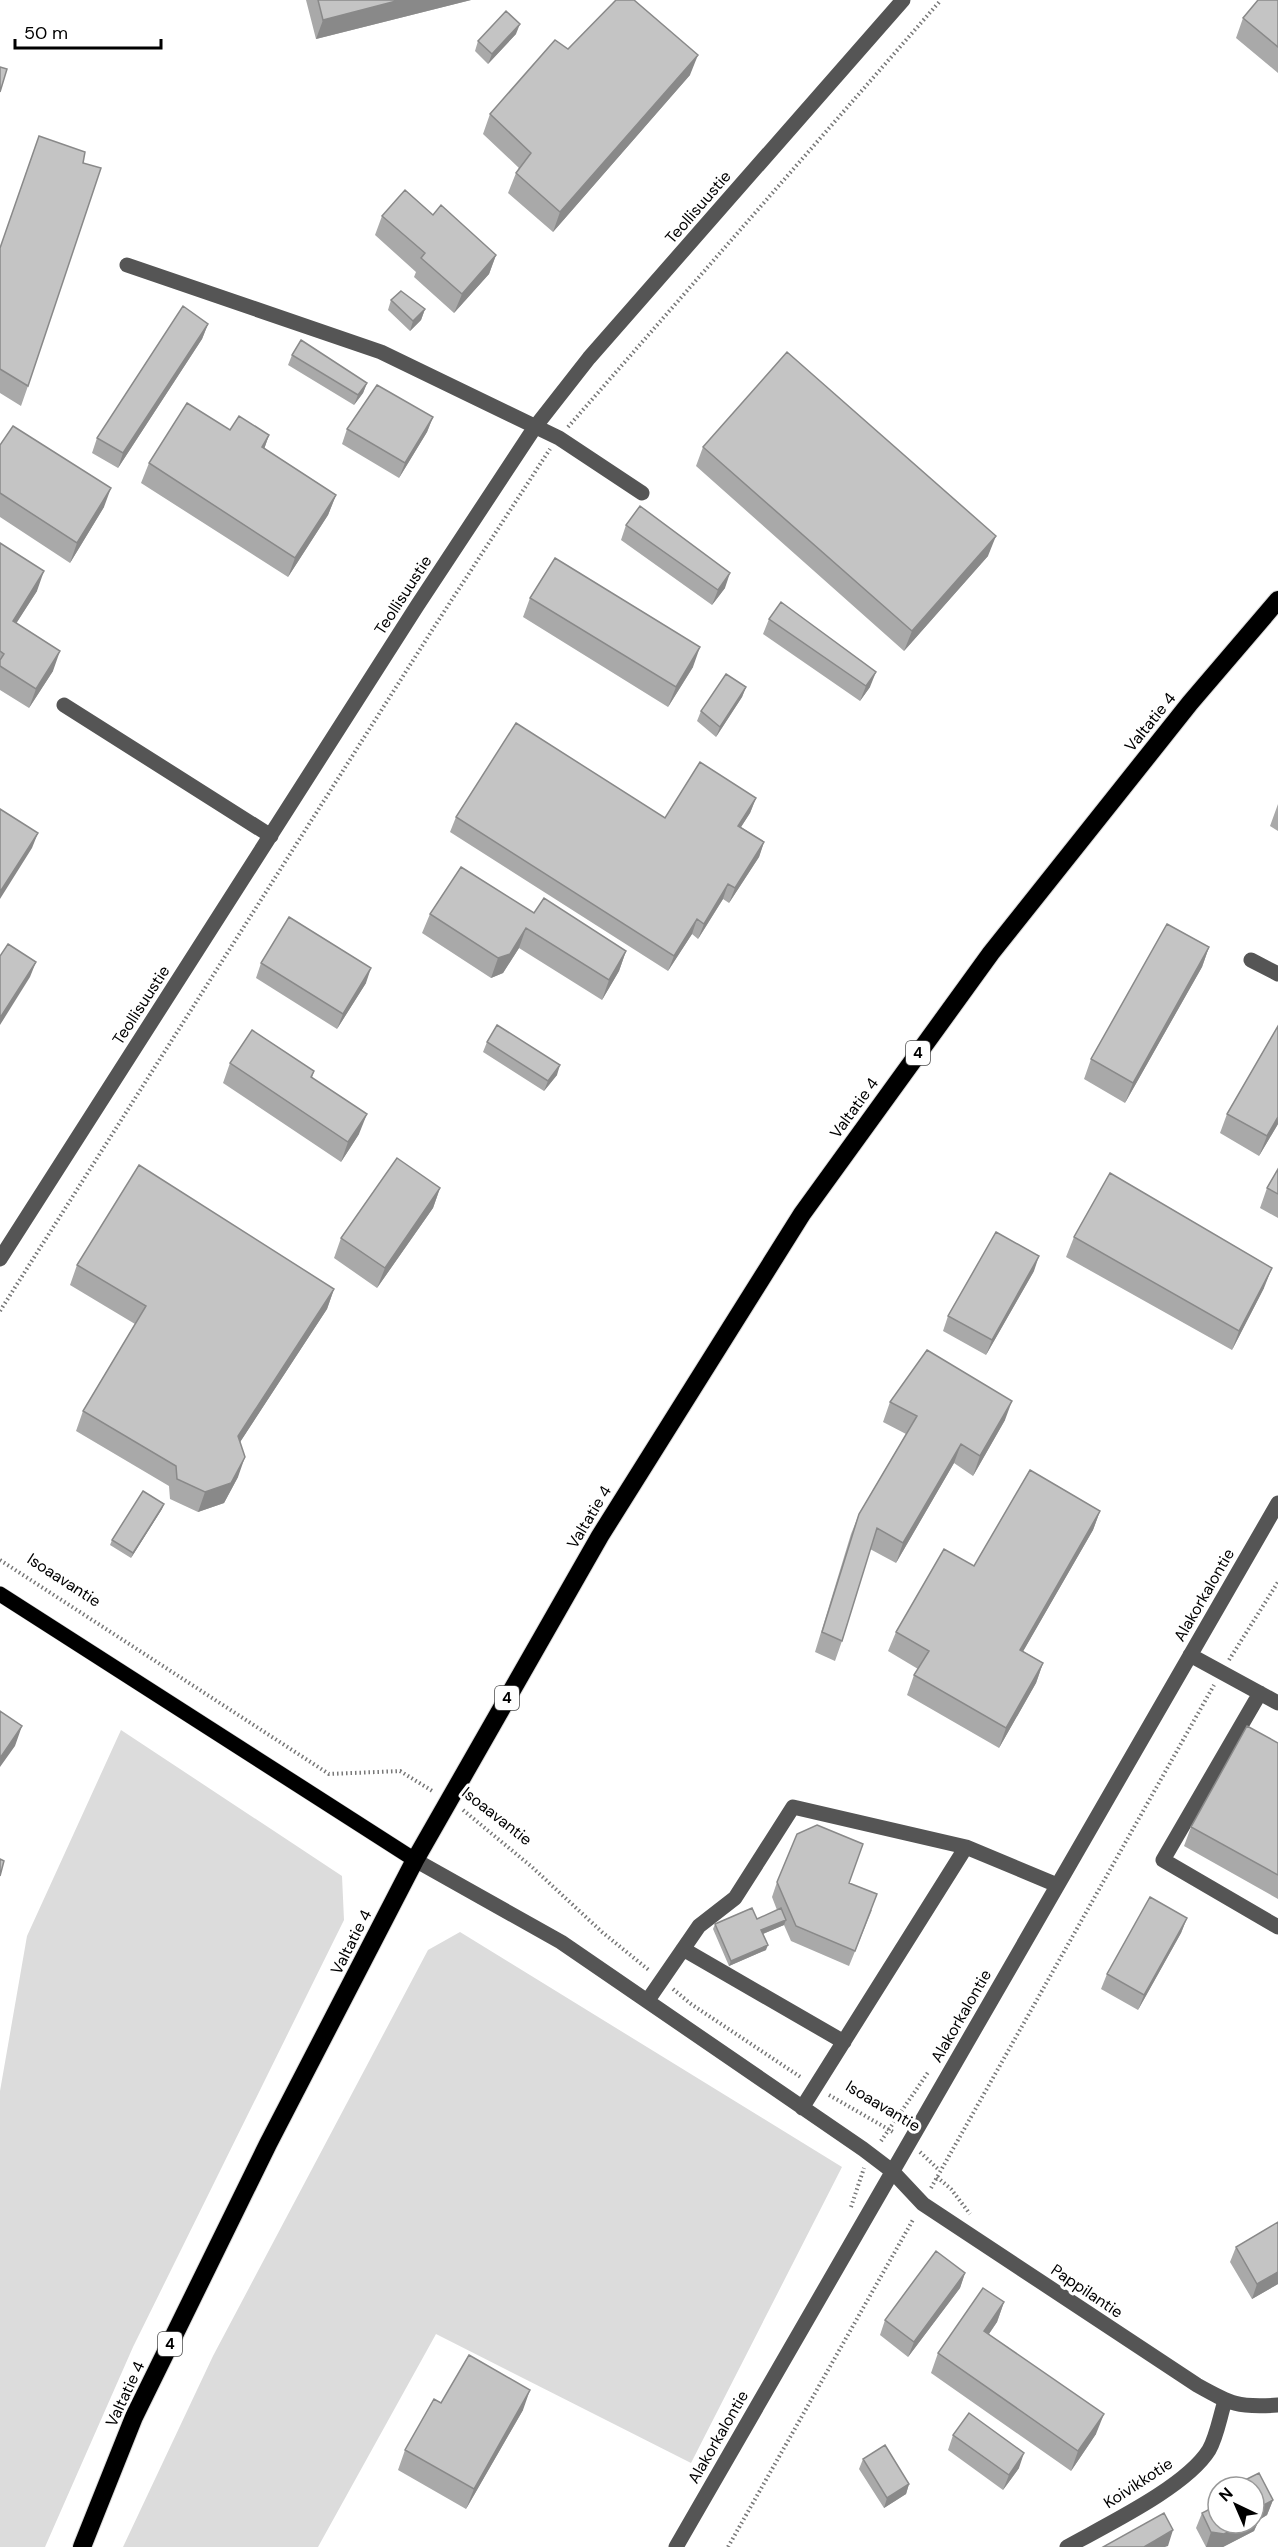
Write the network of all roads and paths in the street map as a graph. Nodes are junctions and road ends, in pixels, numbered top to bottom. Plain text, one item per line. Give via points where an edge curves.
1 (903, 0) edge
2 (941, 0) edge
3 (127, 265) dead end
4 (535, 427) junction
5 (559, 438) junction
6 (642, 492) dead end
7 (1278, 600) edge
8 (64, 705) dead end
9 (271, 836) junction
10 (1251, 960) dead end
11 (1278, 974) edge
12 (0, 1259) edge
13 (0, 1311) edge
14 (1278, 1503) edge
15 (0, 1560) edge
16 (1278, 1582) edge
17 (0, 1594) edge
18 (1190, 1655) junction
19 (1222, 1672) junction
20 (1260, 1693) junction
21 (1278, 1703) edge
22 (448, 1801) junction
23 (966, 1847) junction
24 (416, 1860) junction
25 (1057, 1886) junction
26 (1278, 1927) edge
27 (683, 1948) junction
28 (662, 1980) junction
29 (648, 2000) junction
30 (844, 2042) junction
31 (815, 2087) junction
32 (802, 2108) junction
33 (909, 2142) junction
34 (939, 2170) junction
35 (892, 2171) junction
36 (923, 2204) junction
37 (1225, 2401) junction
38 (1278, 2405) edge
39 (81, 2547) edge
40 (676, 2547) edge
41 (728, 2547) edge
42 (1067, 2547) edge

1 - 4 street, Teollisuustie via 589,358
2 - 5 path
3 - 4 street via 381,352
4 - 5 street
4 - 9 street, Teollisuustie
5 - 6 street
5 - 13 path via 438,621
7 - 22 highway, Valtatie 4 / 4 via 1190,703 991,953 802,1214 600,1536
8 - 9 street
9 - 12 street, Teollisuustie
10 - 11 street
14 - 18 street, Alakorkalontie
15 - 22 path, Isoaavantie via 329,1774 400,1771
16 - 19 path
17 - 24 main road
18 - 19 street
18 - 25 street, Alakorkalontie
19 - 20 street
19 - 34 path
20 - 21 street
20 - 26 street via 1163,1860
22 - 24 highway, Valtatie 4 / 4
22 - 28 path, Isoaavantie via 476,1820
23 - 25 street
23 - 27 street via 793,1807 735,1898 699,1926
23 - 30 street
24 - 29 street via 561,1942
24 - 39 highway, Valtatie 4 / 4 via 268,2144 160,2365
25 - 33 street, Alakorkalontie
27 - 28 street
27 - 30 street
28 - 29 street
28 - 31 path, Isoaavantie
29 - 32 street
30 - 31 street
31 - 32 street
31 - 33 path, Isoaavantie
32 - 35 street
33 - 34 path, Isoaavantie
33 - 35 street, Alakorkalontie
34 - 36 path
35 - 36 street, Pappilantie
35 - 40 street, Alakorkalontie
36 - 37 street, Pappilantie
36 - 41 path
37 - 38 street, Pappilantie via 1249,2407
37 - 42 street, Koivikkotie via 1209,2450 1184,2475 1147,2502

